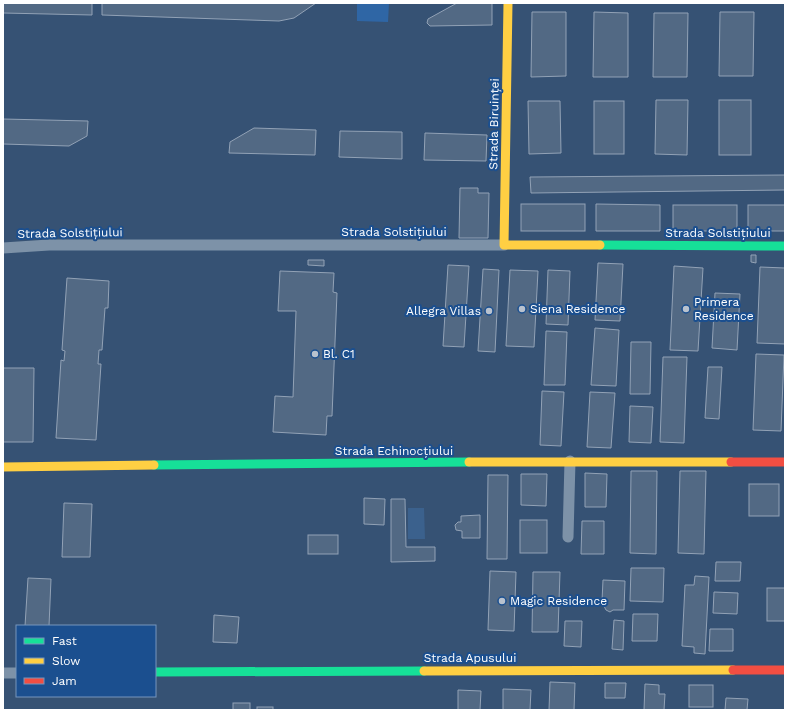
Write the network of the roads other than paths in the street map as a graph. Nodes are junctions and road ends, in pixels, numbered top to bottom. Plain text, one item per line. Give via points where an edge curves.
1 (508, 3) edge
2 (504, 244) junction
3 (785, 246) edge
4 (3, 248) edge
5 (570, 462) junction
6 (785, 462) edge
7 (3, 467) edge
8 (568, 537) dead end
9 (785, 670) edge
10 (156, 672) edge
11 (3, 673) edge
12 (16, 673) edge

1 - 2 street, Strada Biruinței
2 - 3 street, Strada Solstițiului
2 - 4 street, Strada Solstițiului via 48,245
5 - 6 street, Strada Echinocțiului
5 - 7 street, Strada Echinocțiului
5 - 8 street
9 - 10 street, Strada Apusului
11 - 12 street

